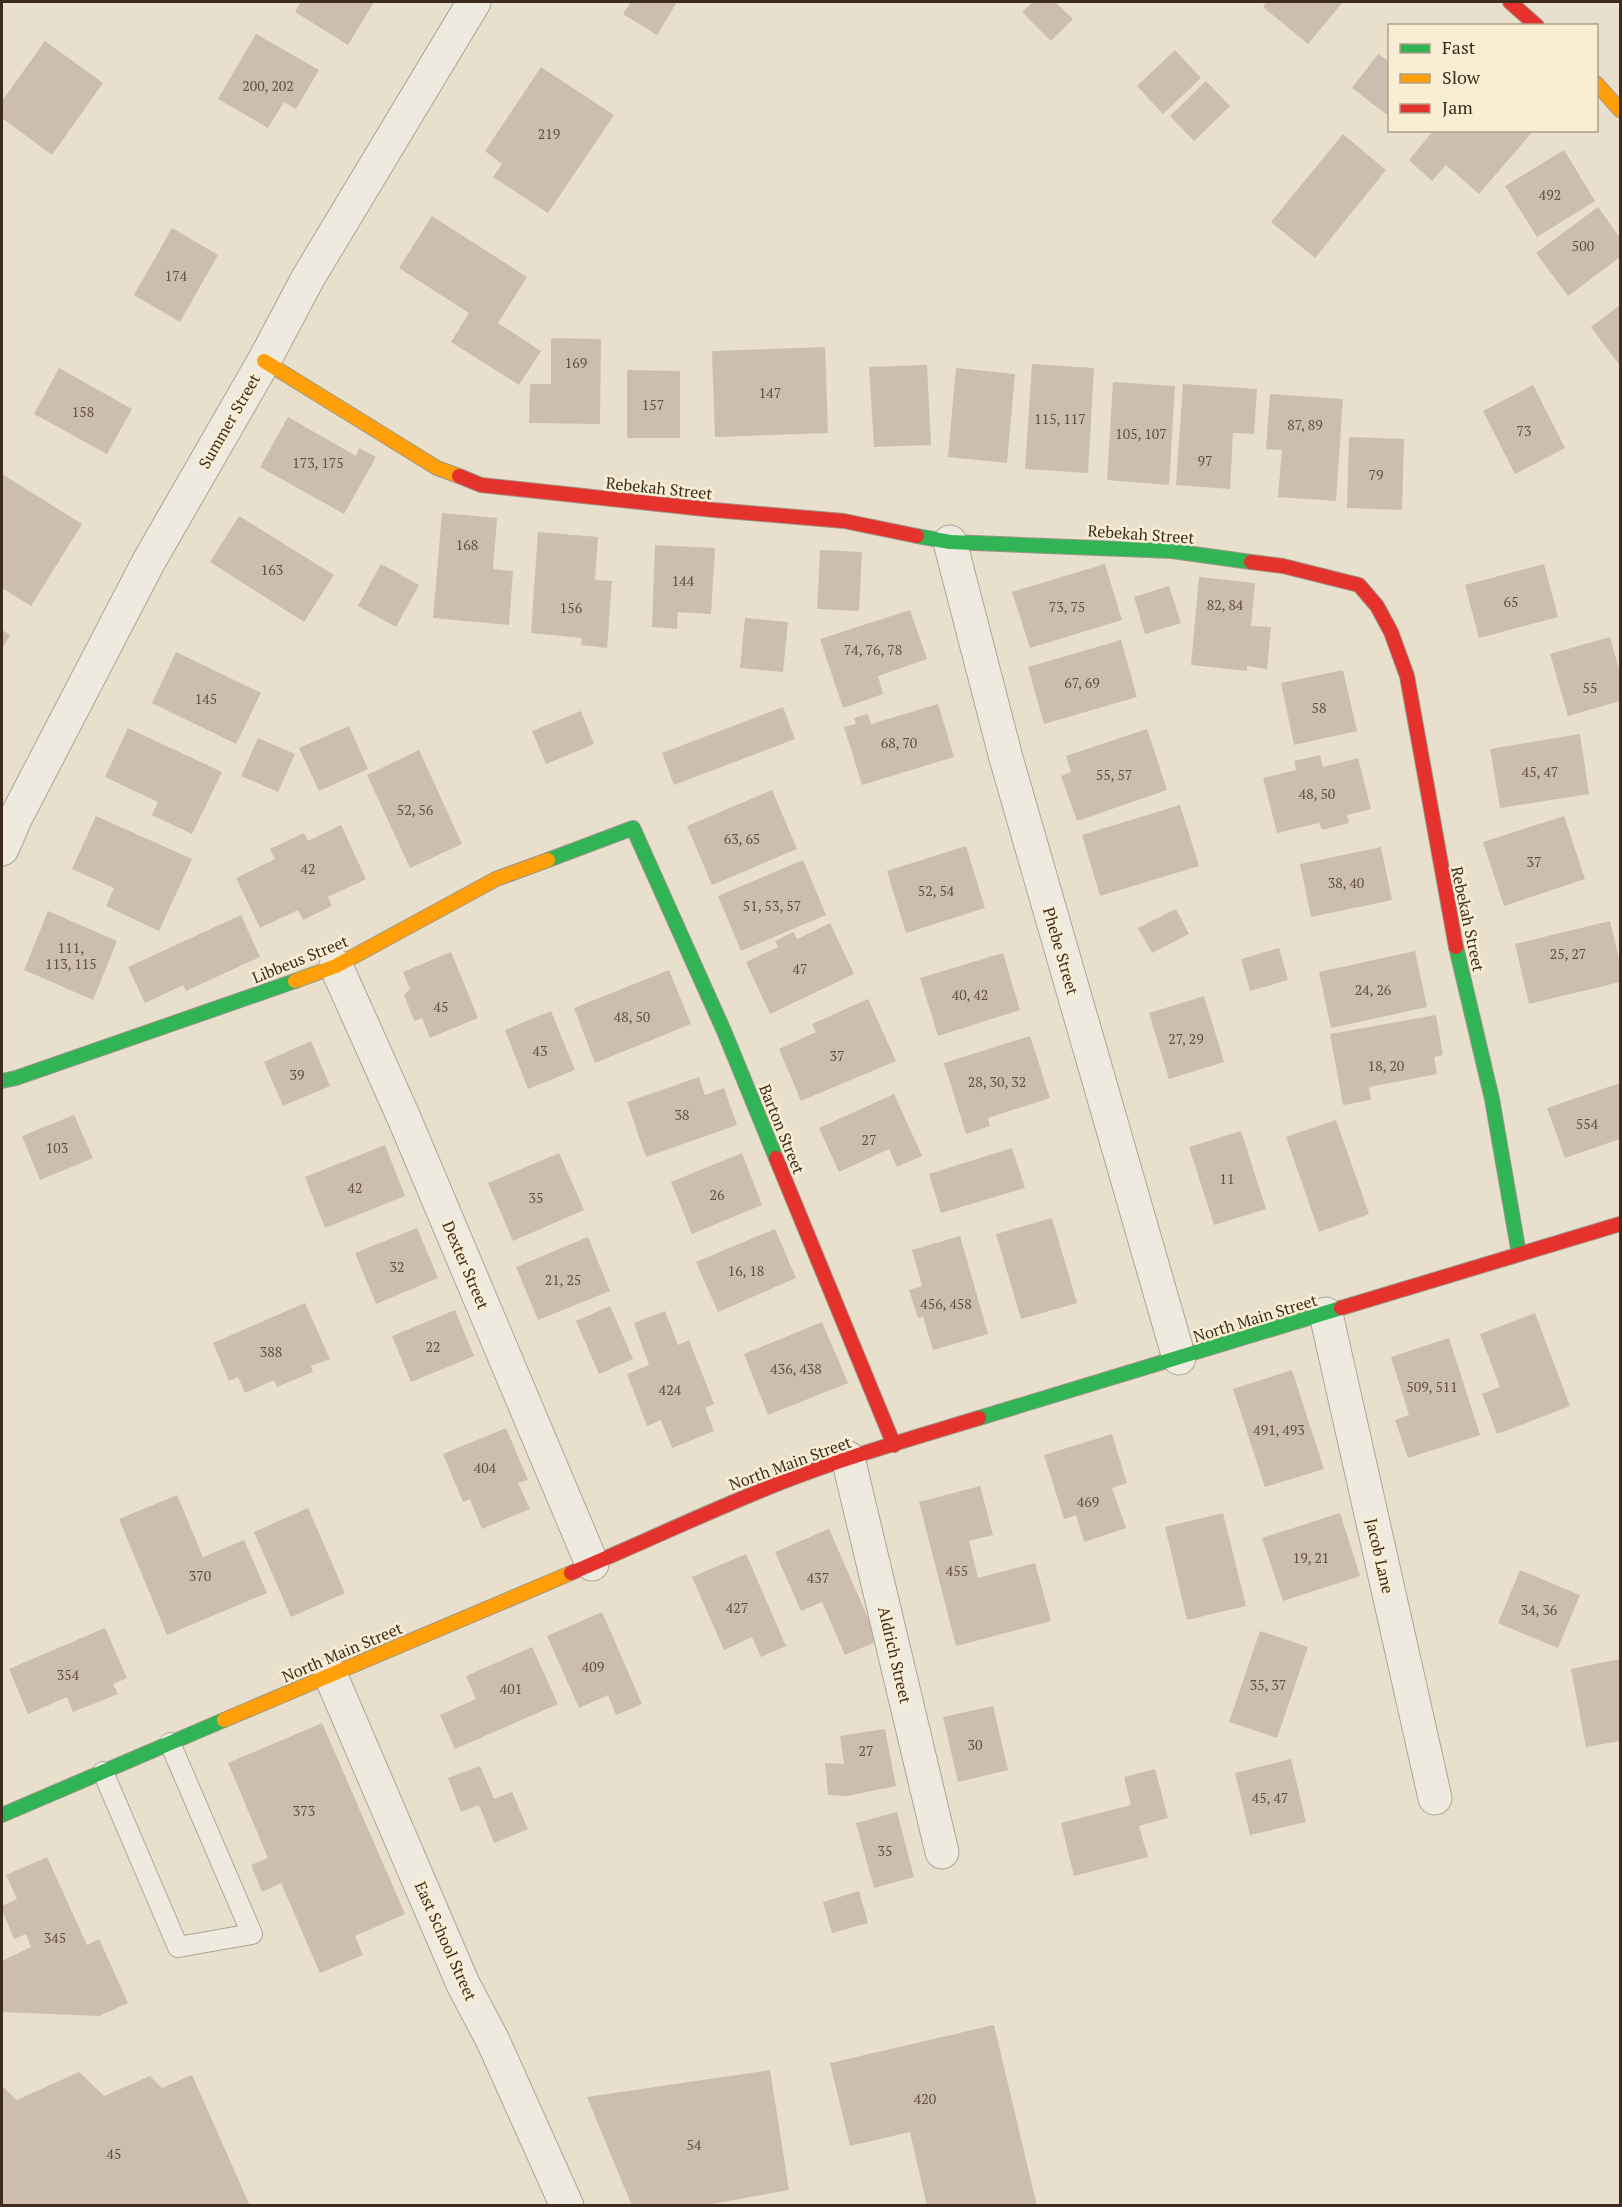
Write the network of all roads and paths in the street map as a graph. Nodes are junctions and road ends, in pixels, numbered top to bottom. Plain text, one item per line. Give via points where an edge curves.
1 (474, 2) edge
2 (1510, 2) edge
3 (1536, 24) edge
4 (264, 361) junction
5 (950, 542) junction
6 (633, 828) joint
7 (2, 849) edge
8 (336, 966) junction
9 (2, 1081) edge
10 (1620, 1224) edge
11 (1519, 1254) junction
12 (1326, 1314) junction
13 (1179, 1358) junction
14 (894, 1445) junction
15 (848, 1458) junction
16 (592, 1564) junction
17 (330, 1674) junction
18 (170, 1743) junction
19 (103, 1772) junction
20 (1435, 1798) dead end
21 (2, 1815) edge
22 (942, 1852) dead end
23 (561, 2204) edge

1 - 4 street, Summer Street via 308,278
2 - 3 street
4 - 5 street, Rebekah Street via 437,468 481,485 844,521
4 - 7 street, Summer Street via 149,561
5 - 11 street, Rebekah Street via 1172,551 1283,566 1359,585 1377,606 1392,633 1407,676 1451,927 1492,1099
5 - 13 street, Phebe Street via 1006,758
6 - 8 street, Libbeus Street via 496,879
6 - 14 street, Barton Street via 724,1031
8 - 9 street, Libbeus Street
8 - 16 street, Dexter Street
10 - 11 street, North Main Street
11 - 12 street, North Main Street
12 - 13 street, North Main Street
12 - 20 street, Jacob Lane
13 - 14 street, North Main Street
14 - 15 street, North Main Street
15 - 16 street, North Main Street via 780,1481
15 - 22 street, Aldrich Street
16 - 17 street, North Main Street
17 - 18 street, North Main Street
17 - 23 street, East School Street
18 - 19 street, North Main Street
18 - 19 lane via 252,1934 178,1947
19 - 21 street, North Main Street

